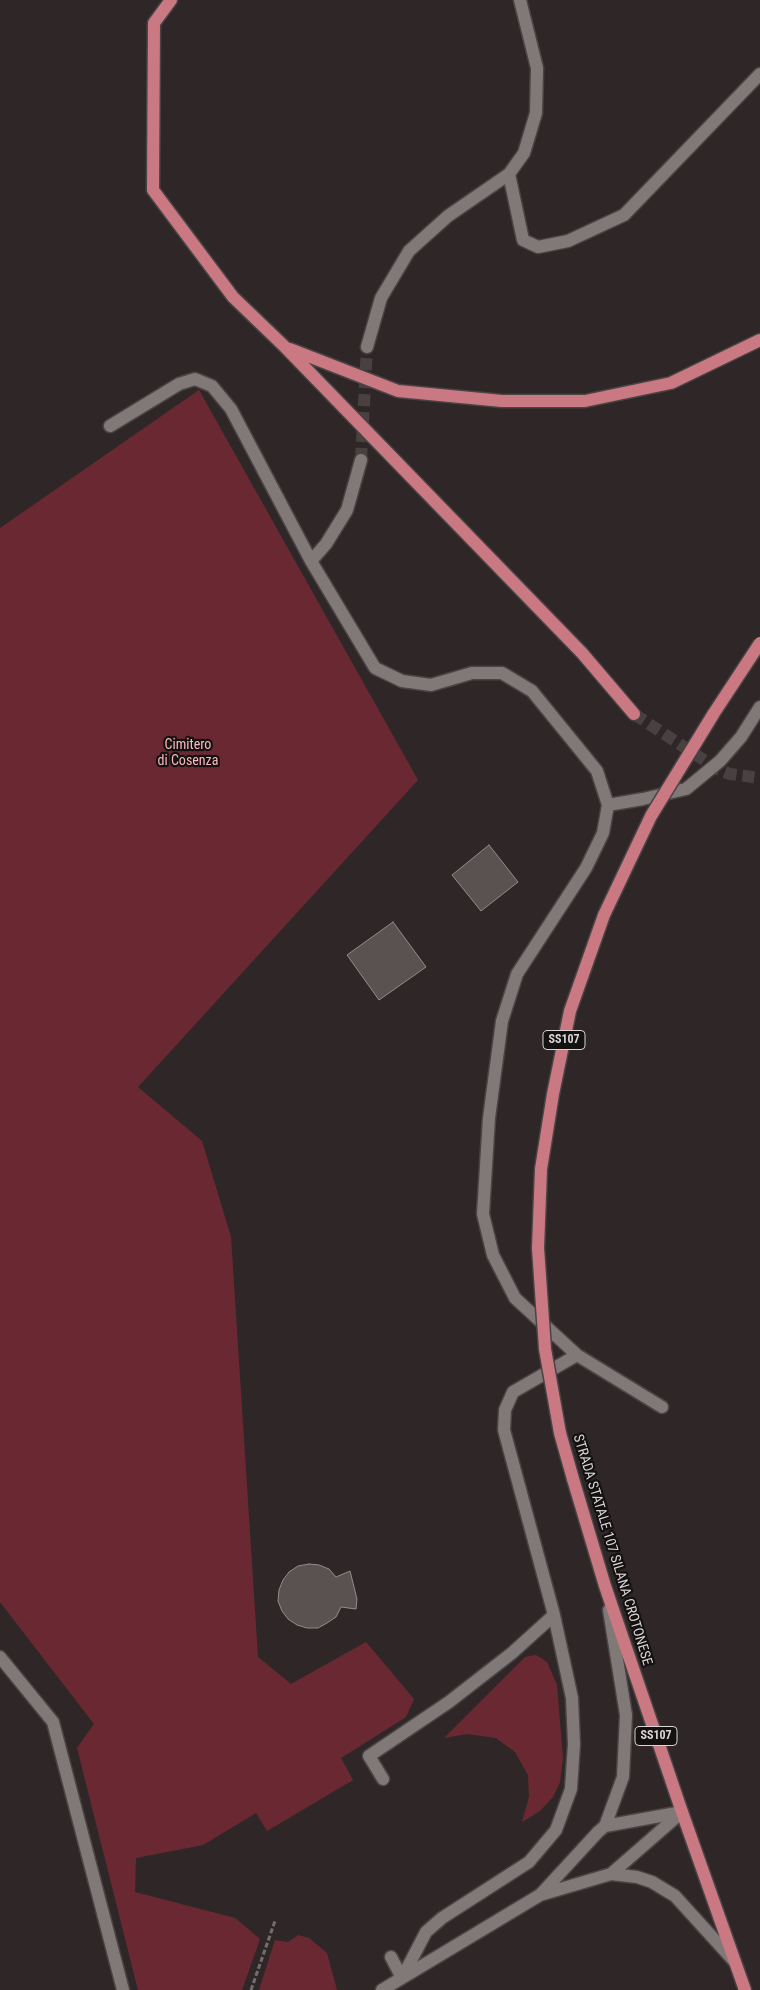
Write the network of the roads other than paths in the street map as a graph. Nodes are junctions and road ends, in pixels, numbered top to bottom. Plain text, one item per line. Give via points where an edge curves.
1 (171, 0) edge
2 (520, 0) edge
3 (760, 74) edge
4 (509, 174) junction
5 (760, 340) edge
6 (285, 347) junction
7 (367, 347) tunnel mouth
8 (110, 426) dead end
9 (361, 460) tunnel mouth
10 (311, 562) junction
11 (760, 643) edge
12 (760, 707) edge
13 (634, 714) tunnel mouth
14 (608, 805) junction
15 (577, 1355) junction
16 (662, 1407) dead end
17 (605, 1586) junction
18 (554, 1615) junction
19 (0, 1657) edge
20 (383, 1779) dead end
21 (682, 1812) junction
22 (605, 1826) junction
23 (611, 1874) junction
24 (540, 1895) junction
25 (391, 1956) dead end
26 (734, 1961) junction
27 (402, 1978) junction
28 (124, 1990) edge
29 (382, 1990) edge
30 (745, 1990) edge

1 - 6 main road via 154,23 153,190 233,296
2 - 4 street via 537,68 536,113 524,153
3 - 4 street via 624,216 568,241 538,247 523,240
4 - 7 street via 448,216 409,252 381,298
5 - 6 main road via 671,383 585,401 502,401 398,391
6 - 13 main road via 582,653
8 - 10 street via 179,384 195,379 212,386 231,410
9 - 10 street via 347,510
10 - 14 street via 375,668 402,681 431,685 472,674 502,673 532,691 597,771
11 - 17 main road, STRADA STATALE 107 SILANA CROTONESE / SS107, bridge via 651,816 604,915 570,1011 553,1094 541,1169 538,1248 545,1349 560,1433
12 - 14 street via 741,737 720,761 686,789
14 - 15 street via 603,833 586,868 517,974 502,1021 489,1118 483,1214 493,1255 515,1298
15 - 16 street
15 - 18 street via 513,1392 505,1410 504,1430
17 - 21 main road, STRADA STATALE 107 SILANA CROTONESE / SS107
17 - 22 street via 626,1715 623,1777
18 - 20 street via 449,1702 369,1756
18 - 27 street via 572,1698 574,1744 571,1789 556,1830 529,1862 442,1918 426,1932
19 - 28 street via 53,1722
21 - 22 street
21 - 23 street
21 - 26 main road, STRADA STATALE 107 SILANA CROTONESE / SS107
22 - 24 street
23 - 24 street
23 - 26 street via 638,1877 675,1896
24 - 27 street
25 - 27 street
26 - 30 main road, STRADA STATALE 107 SILANA CROTONESE / SS107
27 - 29 street

